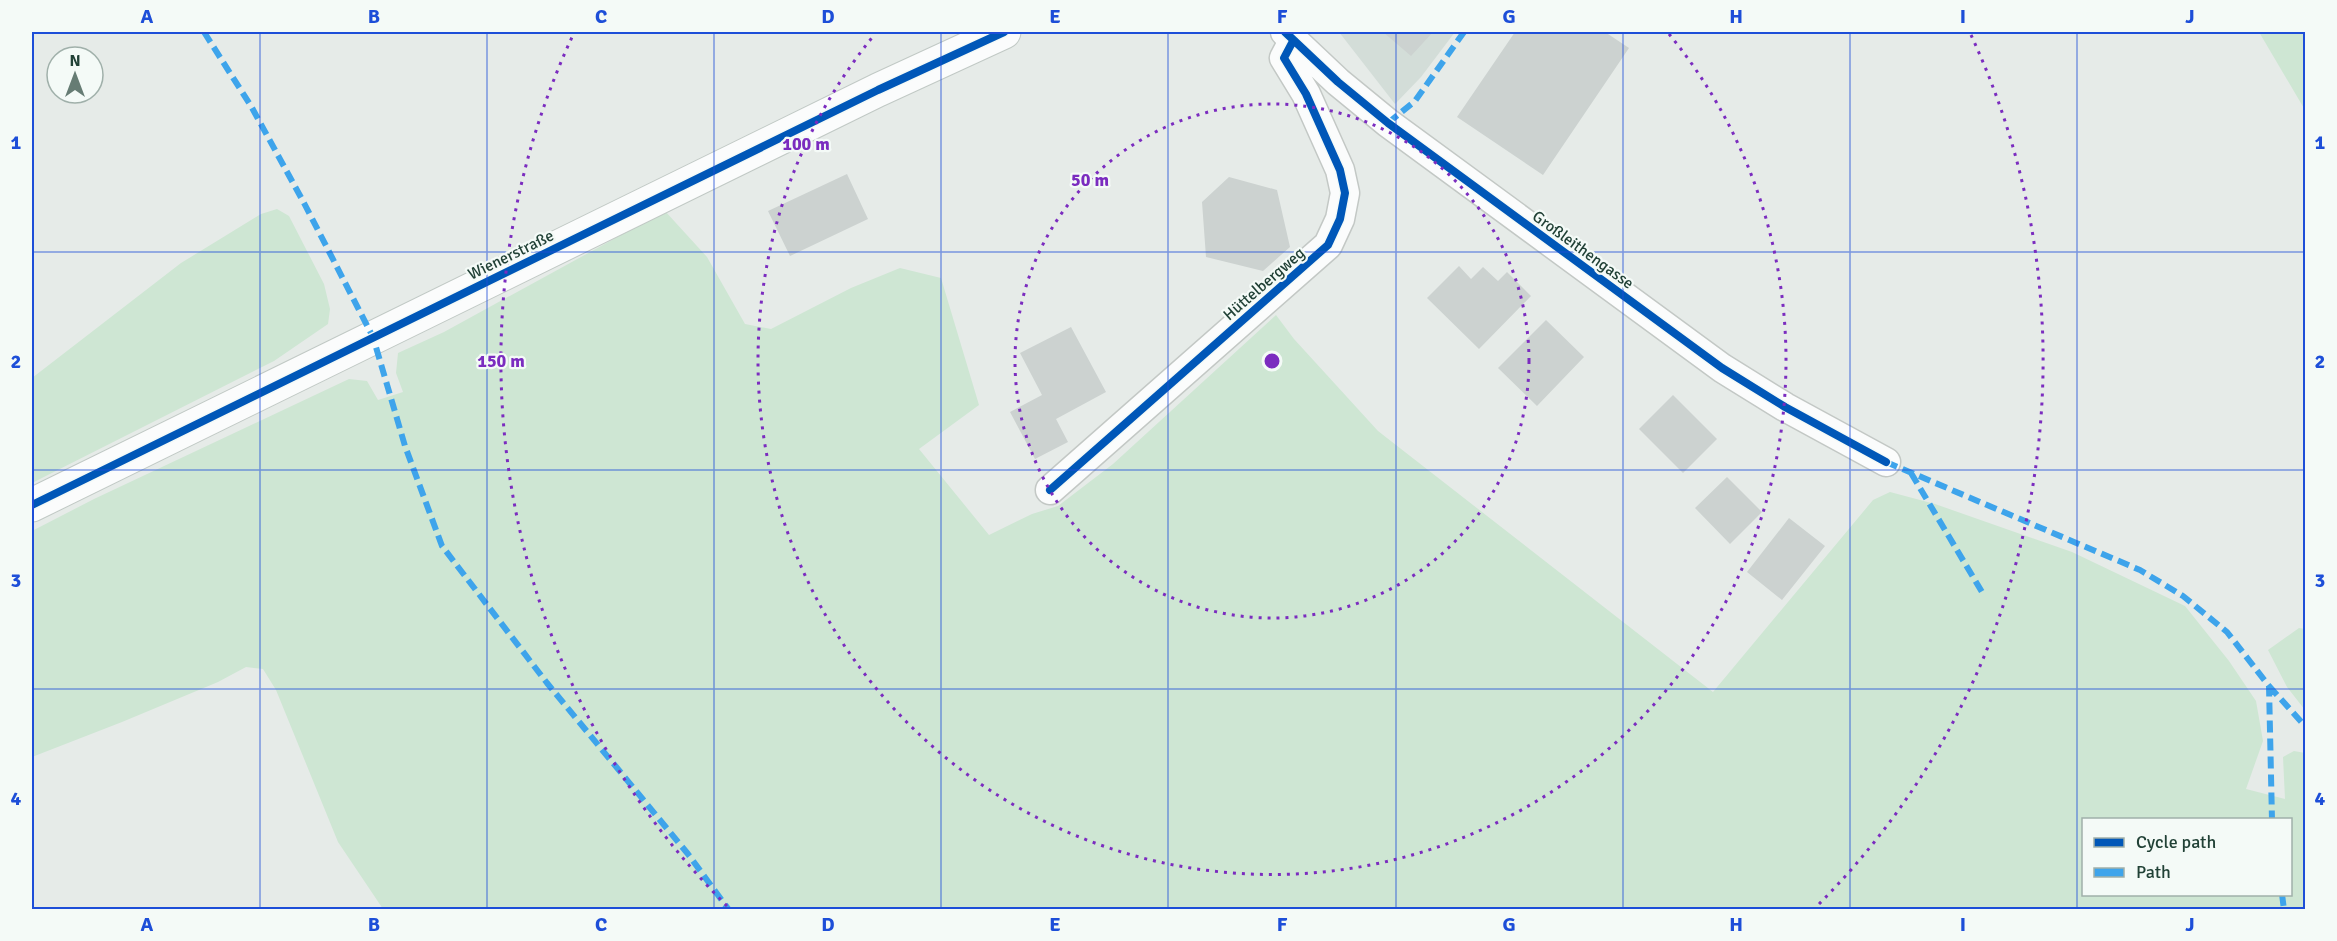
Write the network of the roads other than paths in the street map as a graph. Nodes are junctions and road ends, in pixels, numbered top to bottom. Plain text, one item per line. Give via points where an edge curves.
1 (1004, 32) edge
2 (1289, 36) edge
3 (1886, 462) dead end
4 (1050, 490) dead end
5 (32, 505) edge

1 - 5 street, Wienerstraße
2 - 3 street, Großleithengasse via 1388,123 1722,368
2 - 4 street, Hüttelbergweg via 1284,58 1306,94 1340,170 1345,193 1340,219 1328,245

